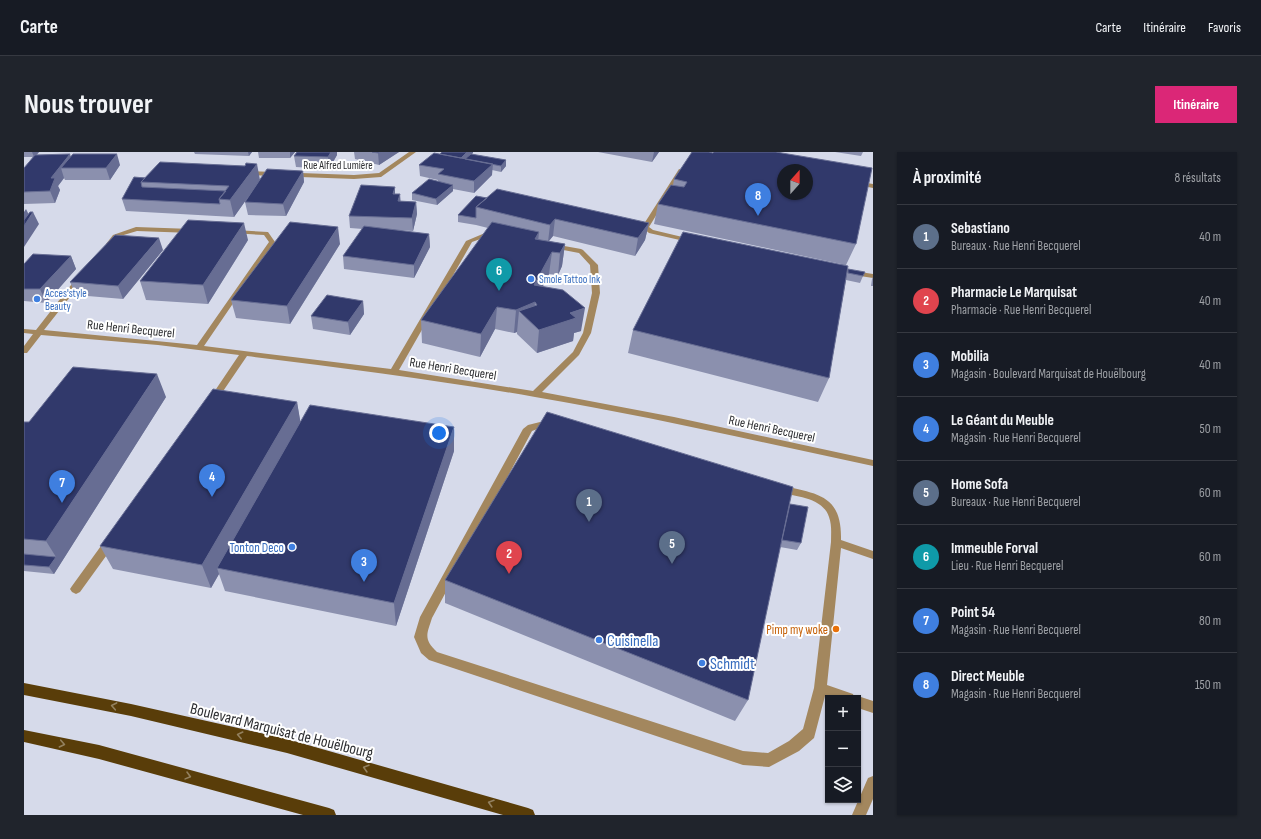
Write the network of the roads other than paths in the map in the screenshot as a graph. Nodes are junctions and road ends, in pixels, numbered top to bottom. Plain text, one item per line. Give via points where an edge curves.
1 (413, 152) edge
2 (687, 161) edge
3 (237, 172) edge
4 (851, 182) edge
5 (873, 186) edge
6 (197, 231) edge
7 (228, 232) edge
8 (500, 237) edge
9 (703, 243) edge
10 (544, 245) edge
11 (105, 248) edge
12 (842, 270) edge
13 (86, 272) edge
14 (873, 276) edge
15 (24, 332) edge
16 (39, 332) junction
17 (199, 348) junction
18 (24, 351) edge
19 (245, 353) junction
20 (394, 372) junction
21 (535, 394) junction
22 (204, 412) edge
23 (566, 430) edge
24 (873, 463) edge
25 (770, 486) edge
26 (117, 533) edge
27 (836, 542) junction
28 (873, 555) edge
29 (76, 589) dead end
30 (820, 688) junction
31 (24, 690) edge
32 (840, 695) edge
33 (861, 703) edge
34 (873, 707) edge
35 (24, 736) edge
36 (873, 783) edge
37 (329, 815) edge
38 (528, 815) edge
39 (860, 815) edge

1 - 3 street, Rue Alfred Lumière via 381,175 354,177
2 - 9 street via 645,227 651,232
4 - 5 street
6 - 11 street via 136,229 115,236
7 - 17 street via 266,233 272,242
8 - 20 street via 485,235 469,241
10 - 21 street via 581,251 594,265 596,293 587,333 576,353
12 - 14 street
13 - 16 street
15 - 16 street, Rue Henri Becquerel
16 - 17 street, Rue Henri Becquerel
16 - 18 street
17 - 19 street, Rue Henri Becquerel
19 - 20 street, Rue Henri Becquerel
19 - 22 street
20 - 21 street, Rue Henri Becquerel
21 - 24 street, Rue Henri Becquerel via 674,420
23 - 30 street via 544,424 528,428 426,617 420,637 425,649 433,656 743,758 769,760 794,746 809,733
25 - 27 street via 828,505 834,514
26 - 29 street
27 - 28 street
27 - 30 street
30 - 32 street
38 -> 31 main road, Boulevard Marquisat de Houëlbourg via 287,746 131,710
33 - 34 street
35 -> 37 main road via 99,752
36 - 39 street

